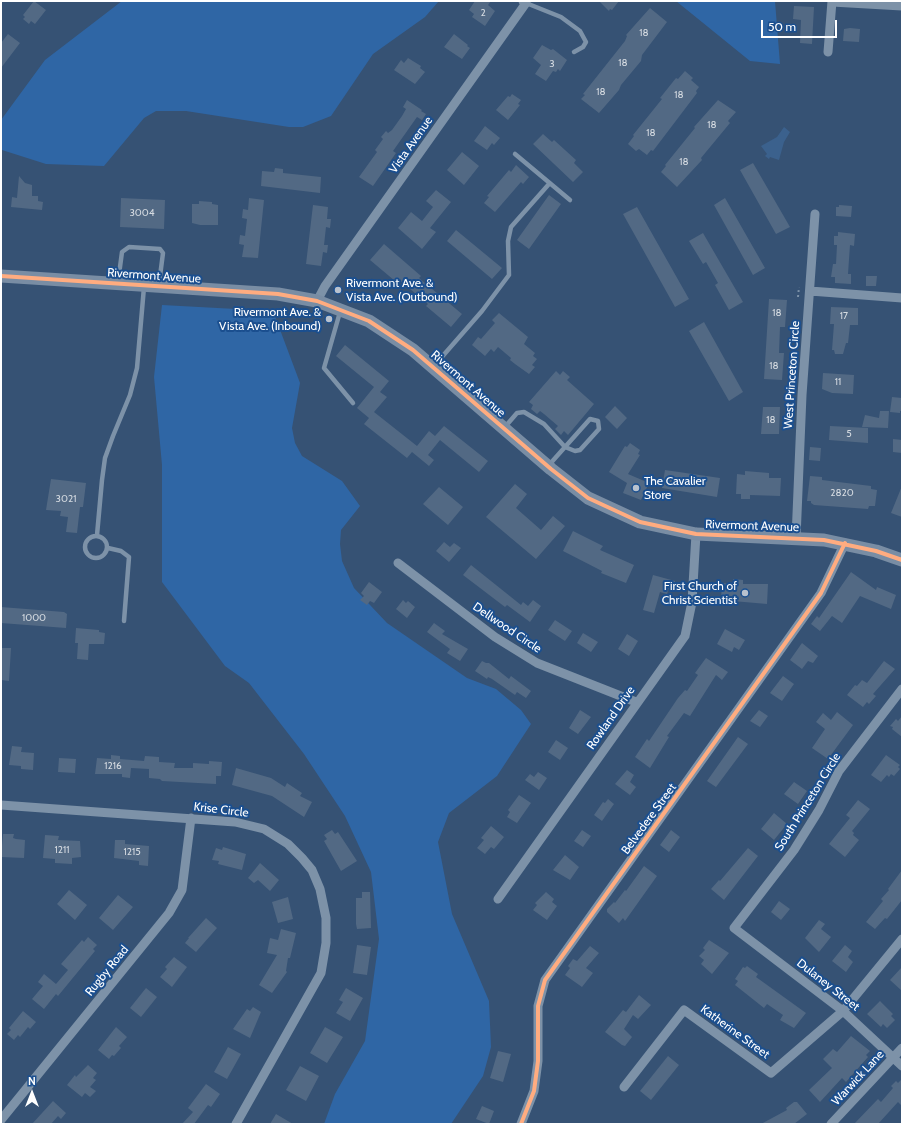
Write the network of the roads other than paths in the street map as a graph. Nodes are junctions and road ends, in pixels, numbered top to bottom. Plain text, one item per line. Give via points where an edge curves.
1 (525, 2) edge
2 (832, 2) edge
3 (902, 6) edge
4 (574, 52) dead end
5 (828, 52) dead end
6 (515, 154) dead end
7 (549, 184) junction
8 (570, 200) dead end
9 (815, 214) dead end
10 (1, 276) edge
11 (118, 284) junction
12 (144, 285) junction
13 (159, 286) junction
14 (810, 291) junction
15 (902, 298) edge
16 (317, 301) junction
17 (340, 310) junction
18 (433, 367) junction
19 (352, 403) dead end
20 (504, 428) junction
21 (566, 447) junction
22 (548, 466) junction
23 (696, 534) junction
24 (98, 535) junction
25 (796, 538) junction
26 (845, 543) junction
27 (108, 548) junction
28 (902, 560) edge
29 (398, 563) dead end
30 (124, 621) dead end
31 (902, 688) edge
32 (636, 702) junction
33 (1, 805) edge
34 (190, 818) junction
35 (498, 899) dead end
36 (734, 928) joint
37 (902, 939) edge
38 (843, 1011) junction
39 (902, 1048) edge
40 (893, 1057) junction
41 (902, 1066) edge
42 (624, 1088) dead end
43 (1, 1120) edge
44 (236, 1124) edge
45 (521, 1124) edge
46 (831, 1124) edge

1 - 4 lane via 561,17 580,31 586,42
1 - 16 street, Vista Avenue
2 - 3 street
2 - 5 street
6 - 7 lane
7 - 8 lane
7 - 18 lane via 511,227 508,242 509,275 482,311
9 - 14 street, West Princeton Circle
10 - 11 main road, Rivermont Avenue
11 - 12 main road, Rivermont Avenue
11 - 13 lane via 122,252 129,247 160,249 163,253
12 - 13 main road, Rivermont Avenue
12 - 24 lane via 137,368 130,395 105,458
13 - 16 main road, Rivermont Avenue via 278,294
14 - 15 street
14 - 25 street, West Princeton Circle via 802,395
16 - 17 main road, Rivermont Avenue
17 - 18 main road, Rivermont Avenue via 369,321 413,350
17 - 19 lane via 324,368
18 - 20 main road, Rivermont Avenue
20 - 21 lane via 517,413 524,412 544,424
20 - 22 main road, Rivermont Avenue
21 - 21 lane via 590,419 598,421 599,429 580,450 575,451
21 - 22 lane
22 - 23 main road, Rivermont Avenue via 588,498 640,522
23 - 25 main road, Rivermont Avenue
23 - 32 street, Rowland Drive via 692,602 685,636
24 - 27 lane via 105,539
24 - 27 lane via 93,535 86,541 87,554 100,558
25 - 26 main road, Rivermont Avenue
26 - 28 main road, Rivermont Avenue via 876,550
26 - 45 street, Belvedere Street via 822,593 545,980 538,1006 538,1061 534,1091
27 - 30 lane via 121,551 129,557
29 - 32 street, Dellwood Circle via 495,637 537,663
31 - 36 street, South Princeton Circle via 839,771 794,850
32 - 35 street, Rowland Drive
33 - 34 street, Krise Circle
34 - 43 street, Rugby Road via 182,890 169,913
34 - 44 street, Krise Circle via 236,822 264,829 288,844 312,870 320,889 326,918 326,942 320,973
36 - 38 street, Dulaney Street
37 - 38 street
38 - 40 street, Dulaney Street
38 - 42 street, Katherine Street via 771,1073 684,1010
39 - 40 street, Warwick Lane
40 - 41 street, Dulaney Street
40 - 46 street, Warwick Lane

